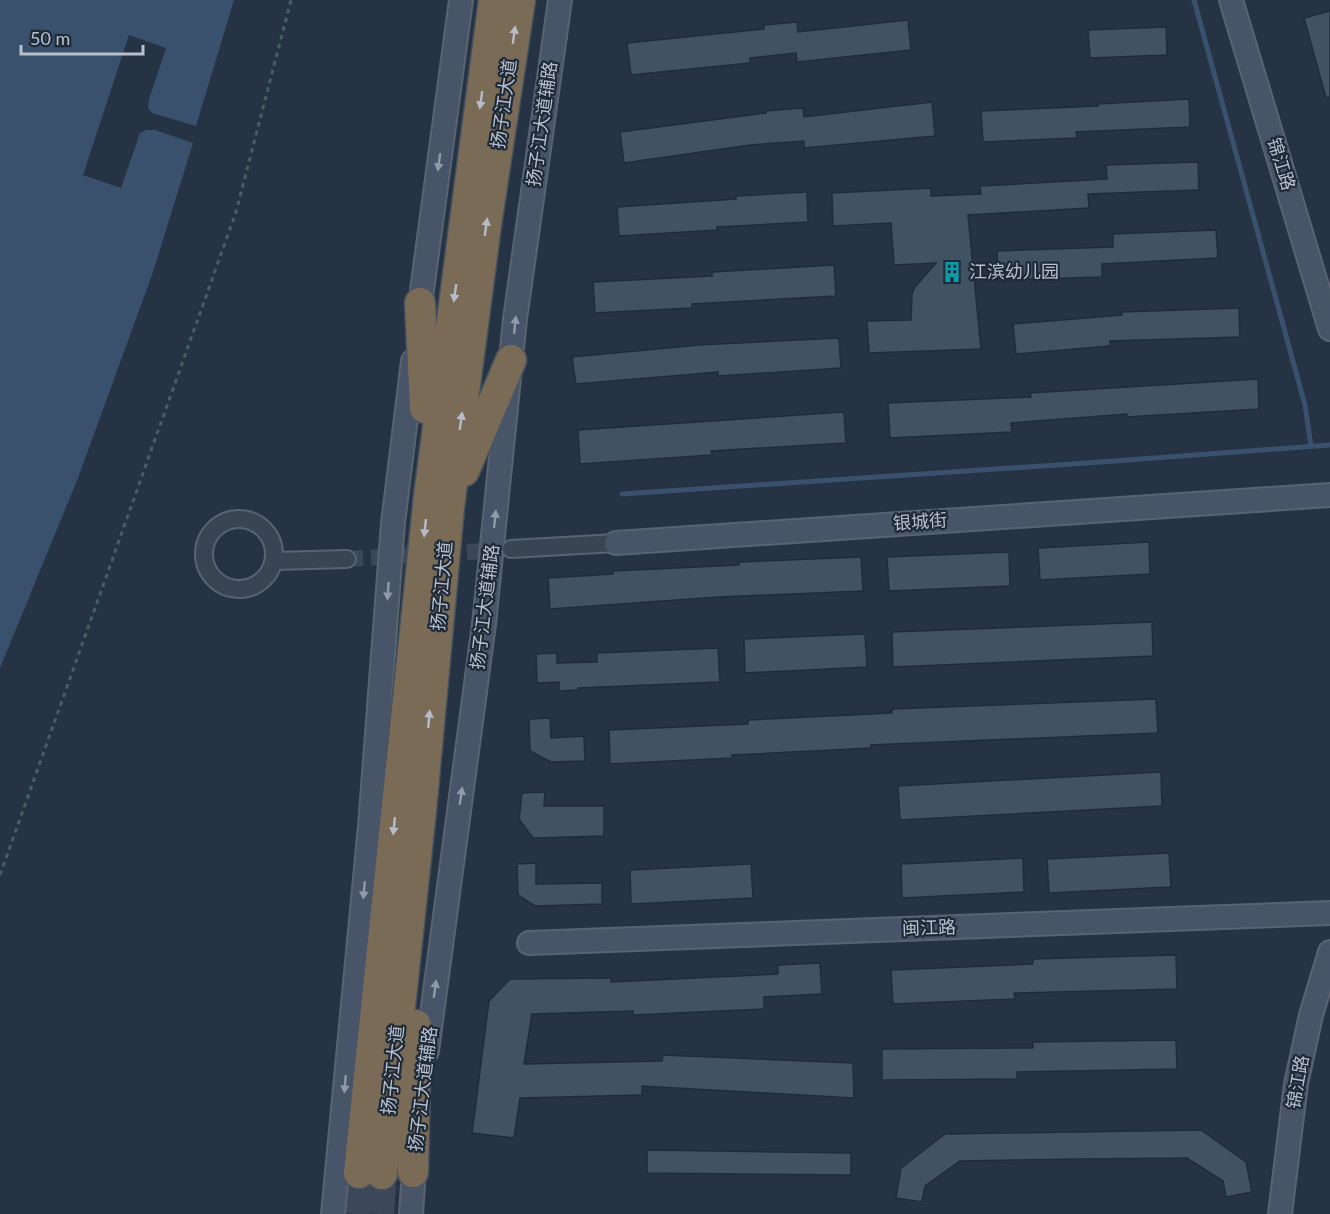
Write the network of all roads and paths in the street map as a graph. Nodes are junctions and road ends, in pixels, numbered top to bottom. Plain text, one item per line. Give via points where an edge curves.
1 (291, 0) edge
2 (461, 0) edge
3 (494, 0) edge
4 (520, 0) edge
5 (560, 0) edge
6 (1231, 0) edge
7 (420, 303) junction
8 (1330, 329) edge
9 (511, 360) junction
10 (1330, 495) edge
11 (439, 501) junction
12 (616, 543) joint
13 (511, 549) tunnel mouth
14 (347, 559) tunnel mouth
15 (274, 561) junction
16 (421, 811) junction
17 (0, 875) edge
18 (1330, 913) edge
19 (529, 943) dead end
20 (1330, 952) edge
21 (413, 1172) junction
22 (333, 1214) edge
23 (411, 1214) edge
24 (1280, 1214) edge

1 - 17 path via 236,212
2 -> 7 main road
3 -> 11 highway, 扬子江大道
11 -> 4 highway, 扬子江大道
9 -> 5 main road, 扬子江大道辅路
6 - 8 main road, 锦江路
7 - 11 highway
7 -> 22 main road via 393,523 370,826
9 - 11 highway
21 -> 9 main road, 扬子江大道辅路 via 484,624
10 - 12 main road, 银城街
16 -> 11 highway, 扬子江大道
11 -> 16 highway, 扬子江大道 via 370,1173
12 - 13 street, 银城街
14 - 15 street
15 - 15 street via 274,549 263,528 242,519 219,524 205,543 203,555 210,576 230,589 241,590 263,581
16 - 21 highway via 422,909
18 - 19 main road, 闽江路
20 - 24 main road, 锦江路 via 1296,1084
21 - 23 main road, 扬子江大道辅路

